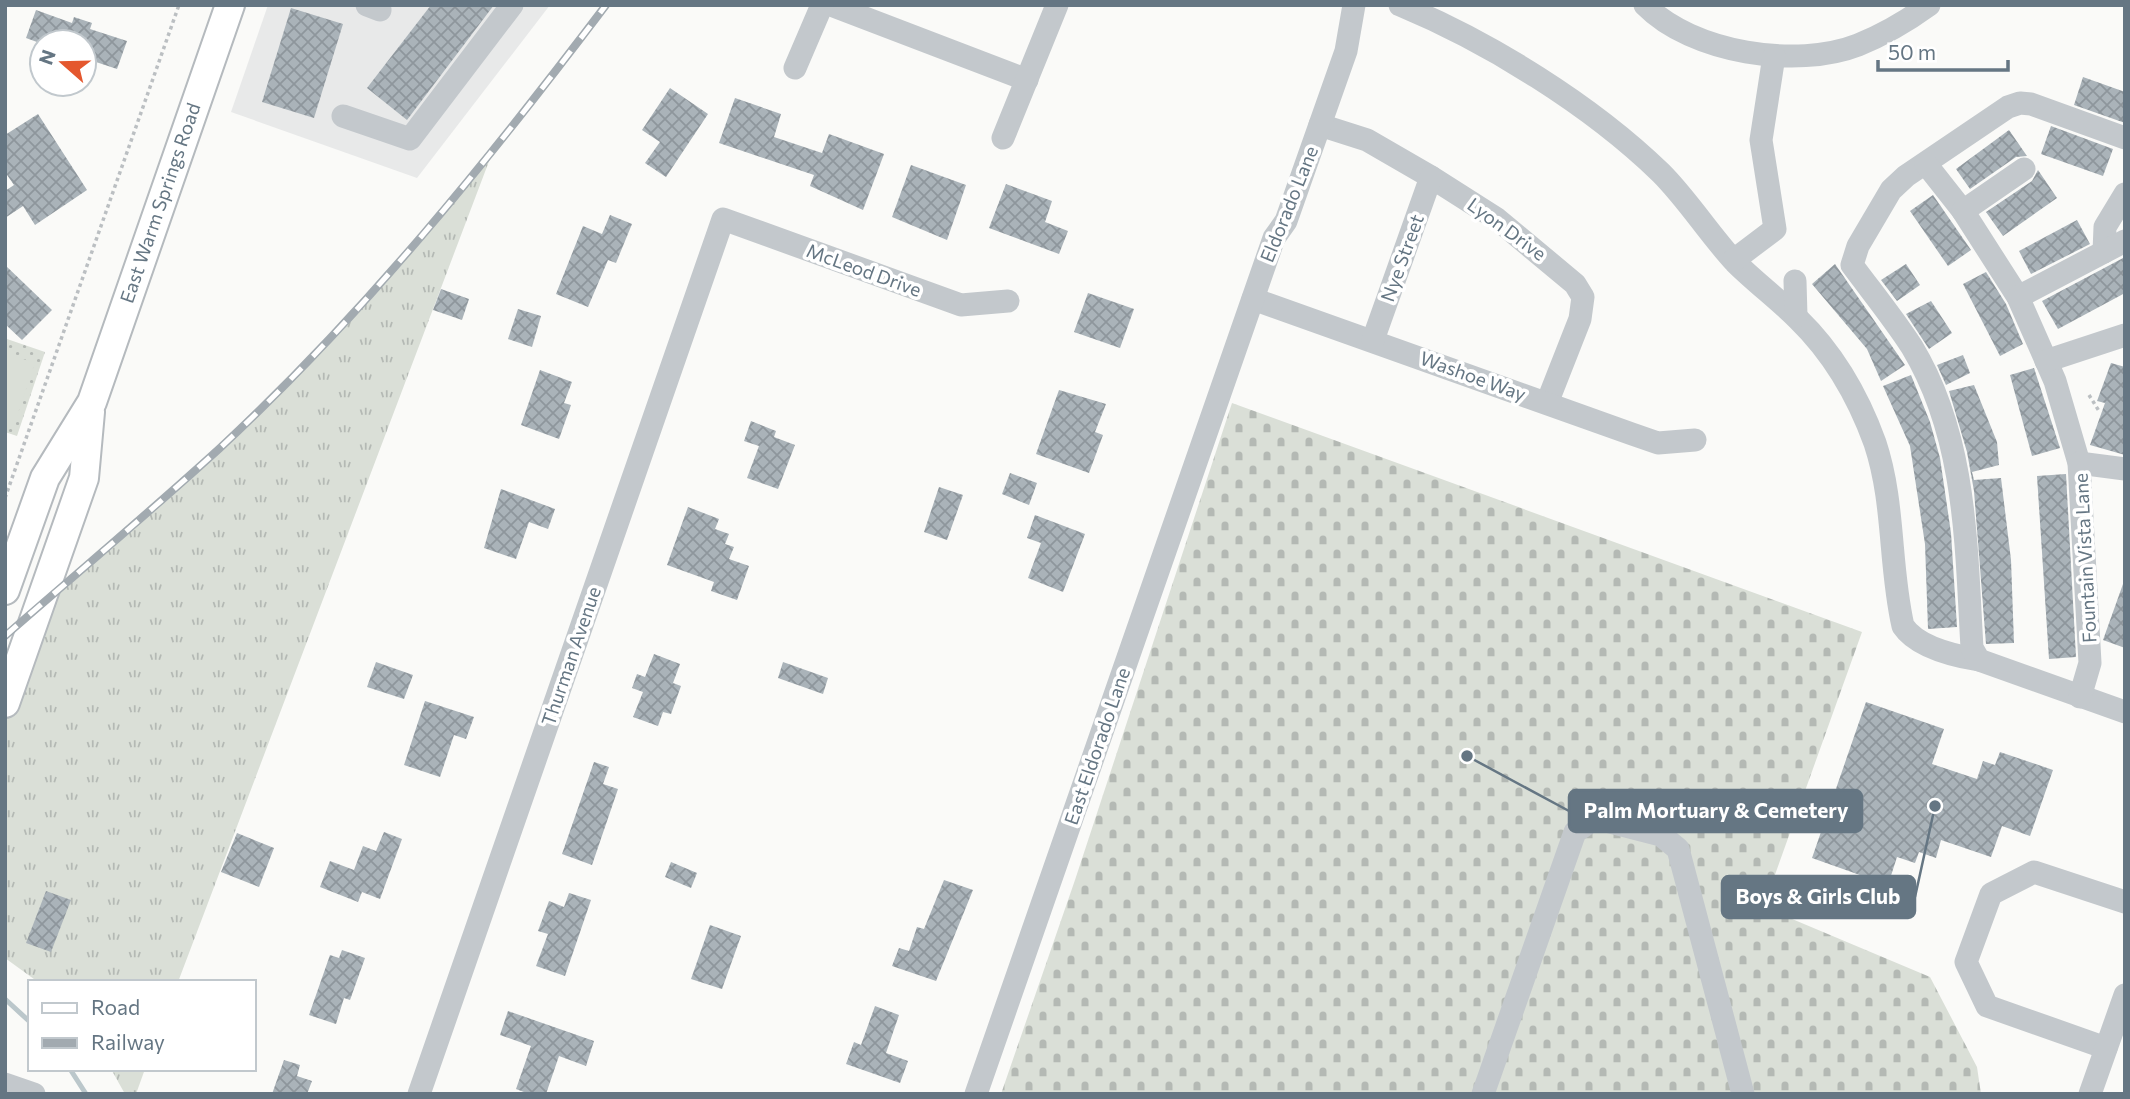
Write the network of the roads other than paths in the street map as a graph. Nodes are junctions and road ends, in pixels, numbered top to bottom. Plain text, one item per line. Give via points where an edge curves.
1 (230, 5) edge
2 (512, 5) edge
3 (822, 5) edge
4 (831, 5) edge
5 (1056, 5) edge
6 (1400, 5) edge
7 (1929, 5) edge
8 (1354, 7) edge
9 (1652, 8) edge
10 (1774, 56) junction
11 (795, 68) dead end
12 (1027, 80) junction
13 (343, 116) dead end
14 (1320, 125) junction
15 (1003, 138) dead end
16 (2125, 138) edge
17 (1926, 164) junction
18 (2025, 169) dead end
19 (1431, 177) junction
20 (2125, 194) edge
21 (1963, 211) junction
22 (723, 219) joint
23 (2125, 241) edge
24 (2104, 252) junction
25 (1734, 260) junction
26 (1795, 281) dead end
27 (2018, 297) junction
28 (1253, 299) junction
29 (1008, 302) dead end
30 (1796, 316) junction
31 (2125, 335) edge
32 (1373, 340) junction
33 (2046, 361) junction
34 (1218, 398) joint
35 (92, 402) junction
36 (1547, 403) junction
37 (1695, 440) dead end
38 (2079, 463) junction
39 (2125, 470) edge
40 (5, 590) edge
41 (1979, 660) junction
42 (2080, 696) junction
43 (5, 703) edge
44 (2124, 709) edge
45 (2125, 902) edge
46 (2125, 995) edge
47 (2106, 1048) junction
48 (5, 1083) edge
49 (34, 1094) edge
50 (419, 1094) edge
51 (976, 1094) edge
52 (1483, 1094) edge
53 (1743, 1094) edge
54 (2090, 1094) edge

1 - 35 main road, East Warm Springs Road
2 - 13 street via 410,139
3 - 11 street
4 - 12 street
5 - 12 street
6 - 25 street via 1463,34 1622,137 1662,174
7 - 10 street via 1857,46 1814,55
8 - 14 street, Eldorado Lane via 1346,51
9 - 10 street via 1698,38
10 - 25 street via 1761,141 1774,229
12 - 15 street
14 - 19 street, Lyon Drive via 1367,141
14 - 28 street, Eldorado Lane
16 - 17 street via 2020,103
17 - 21 street, Fountain Vista Lane
17 - 41 street via 1891,190 1858,246 1853,265 1913,349 1946,424 1965,520 1972,648
18 - 21 street
19 - 32 street, Nye Street
19 - 36 street, Lyon Drive via 1520,236 1564,272 1583,298 1580,319
20 - 24 street via 2105,227
21 - 27 street, Fountain Vista Lane
22 - 29 street, McLeod Drive via 961,305
22 - 50 street, Thurman Avenue
23 - 24 street
24 - 27 street
25 - 30 street
26 - 30 street
27 - 33 street, Fountain Vista Lane
28 - 32 street, Washoe Way
28 - 34 street, Eldorado Lane
30 - 41 street via 1844,364 1875,443 1899,531 1899,611 1908,633 1961,657
31 - 33 street
32 - 36 street, Washoe Way
33 - 38 street, Fountain Vista Lane
34 - 51 street, East Eldorado Lane
35 - 40 main road, East Warm Springs Road via 46,478
35 - 43 main road, East Warm Springs Road via 84,478
36 - 37 street, Washoe Way via 1658,443
38 - 39 street
38 - 42 street, Fountain Vista Lane via 2090,663
41 - 42 street
42 - 44 street
45 - 47 street via 2034,872 1991,894 1966,962 1987,1006
46 - 47 street
47 - 54 street
48 - 49 street
52 - 53 street via 1575,832 1595,818 1661,835 1678,849

